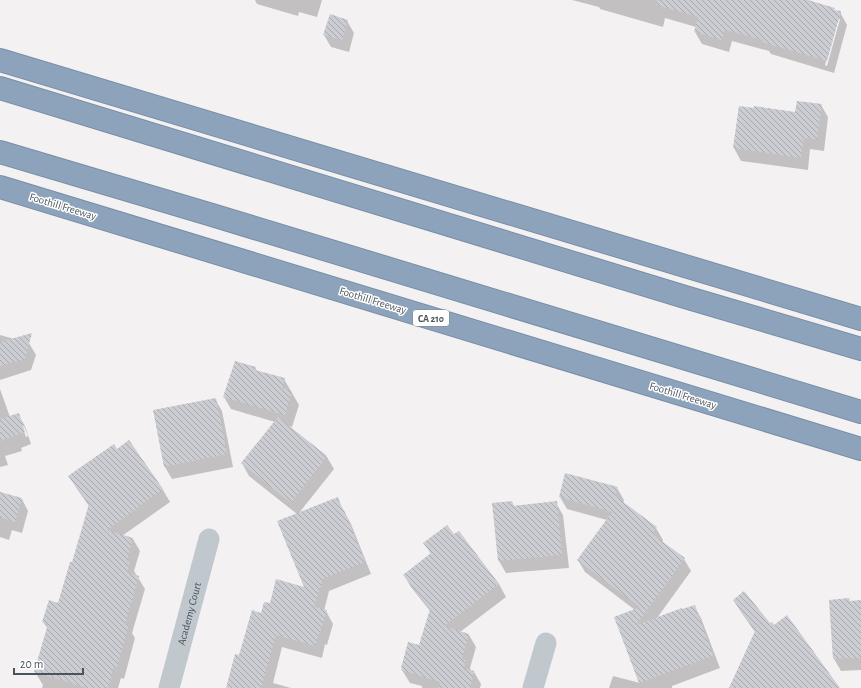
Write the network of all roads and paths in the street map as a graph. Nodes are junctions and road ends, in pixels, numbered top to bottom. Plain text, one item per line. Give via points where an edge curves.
1 (0, 60) edge
2 (0, 88) edge
3 (0, 152) edge
4 (0, 187) edge
5 (861, 318) edge
6 (861, 349) edge
7 (861, 412) edge
8 (861, 449) edge
9 (209, 540) dead end
10 (546, 643) dead end
11 (169, 688) edge
12 (533, 688) edge

1 - 5 highway
2 - 6 highway
3 - 7 highway
4 - 8 highway, Foothill Freeway / CA 210
9 - 11 street, Academy Court
10 - 12 street

